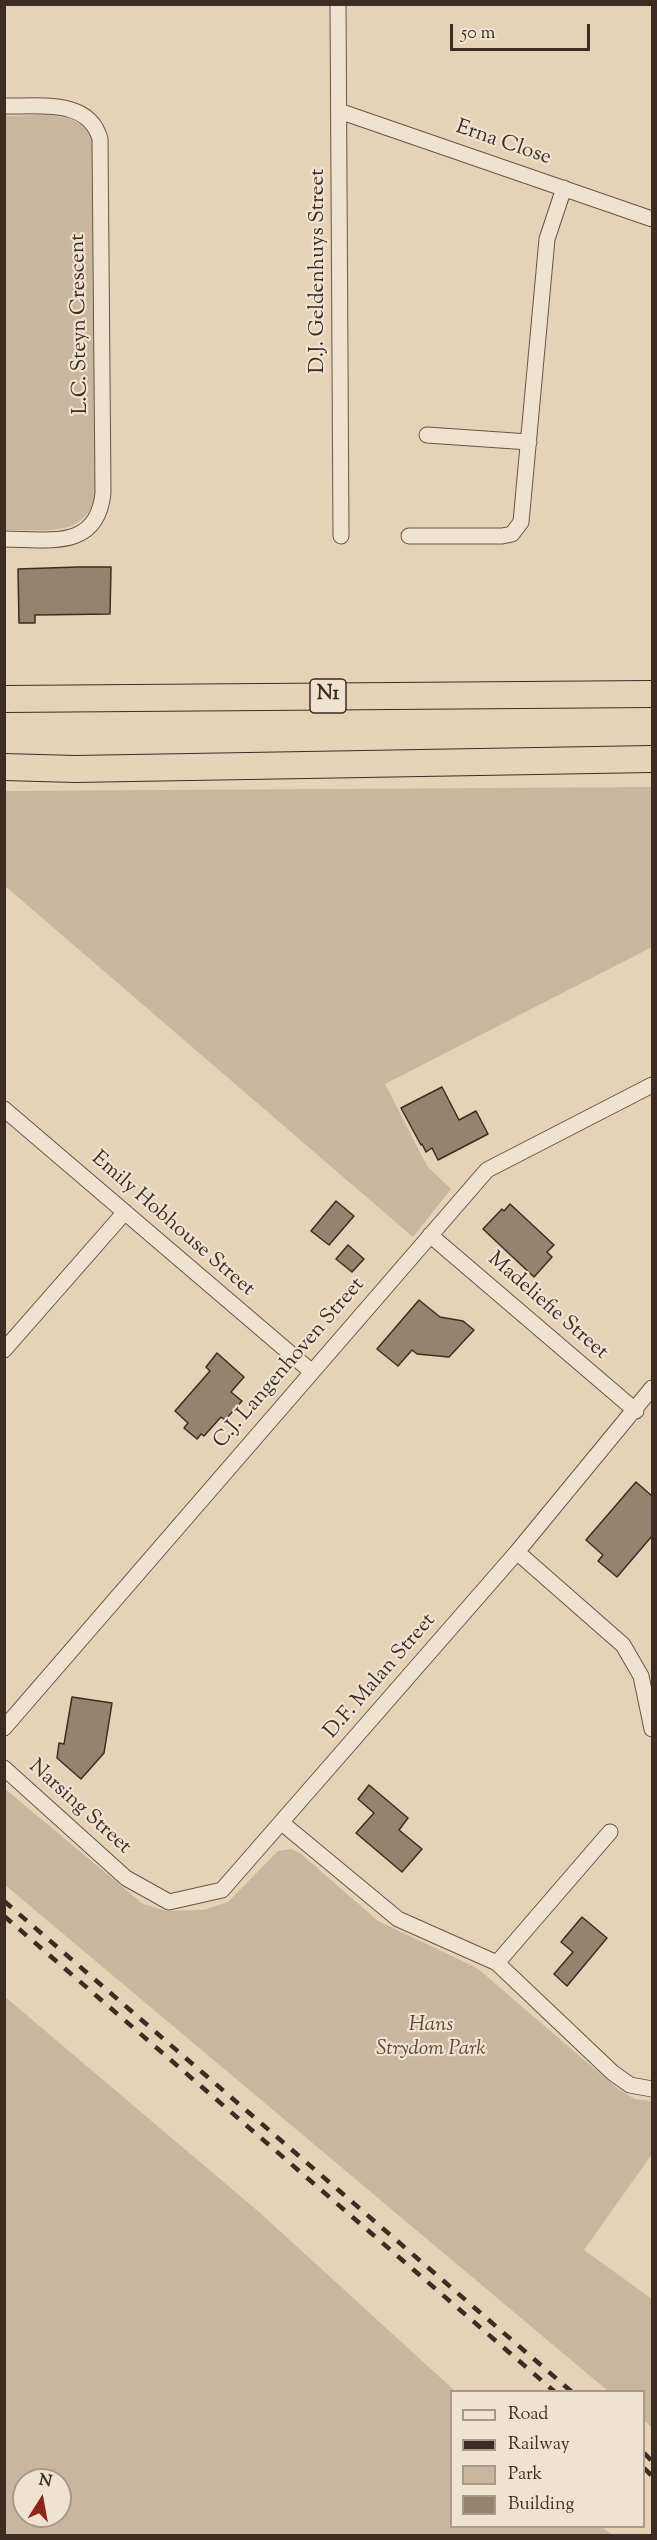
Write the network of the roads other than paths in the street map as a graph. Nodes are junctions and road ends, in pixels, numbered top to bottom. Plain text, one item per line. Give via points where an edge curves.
1 (338, 4) edge
2 (4, 106) edge
3 (339, 111) junction
4 (564, 188) junction
5 (652, 219) edge
6 (427, 435) dead end
7 (529, 442) junction
8 (342, 536) dead end
9 (410, 536) dead end
10 (4, 539) edge
11 (652, 693) edge
12 (4, 699) edge
13 (652, 759) edge
14 (4, 767) edge
15 (652, 1084) edge
16 (4, 1109) edge
17 (125, 1212) junction
18 (430, 1235) junction
19 (4, 1350) edge
20 (312, 1372) junction
21 (652, 1388) edge
22 (652, 1398) edge
23 (636, 1411) junction
24 (517, 1552) junction
25 (4, 1728) edge
26 (652, 1729) edge
27 (4, 1768) edge
28 (282, 1823) junction
29 (610, 1832) dead end
30 (126, 1878) joint
31 (497, 1963) junction
32 (652, 2089) edge

1 - 3 street, D.J. Geldenhuys Street
2 - 10 street, L.C. Steyn Crescent via 65,108 79,112 97,127 103,494 98,517 71,539
3 - 4 street, Erna Close
3 - 8 street, D.J. Geldenhuys Street
4 - 5 street, Erna Close
4 - 7 street via 547,239
6 - 7 street
7 - 9 street via 521,522 512,534
11 - 12 highway, N1
13 - 14 highway
15 - 18 street, C.J. Langenhoven Street via 487,1170
16 - 17 street, Emily Hobhouse Street
17 - 19 street
17 - 20 street, Emily Hobhouse Street
18 - 20 street, C.J. Langenhoven Street
18 - 23 street, Madeliefie Street
20 - 25 street, C.J. Langenhoven Street
21 - 23 street, D.F. Malan Street
22 - 23 street, D.F. Malan Street
23 - 24 street, D.F. Malan Street
24 - 26 street via 623,1646 641,1676
24 - 28 street, D.F. Malan Street
27 - 30 street, Narsing Street
28 - 30 street, D.F. Malan Street via 222,1890 169,1902
28 - 31 street via 398,1919
29 - 31 street
31 - 32 street via 613,2073 630,2085

